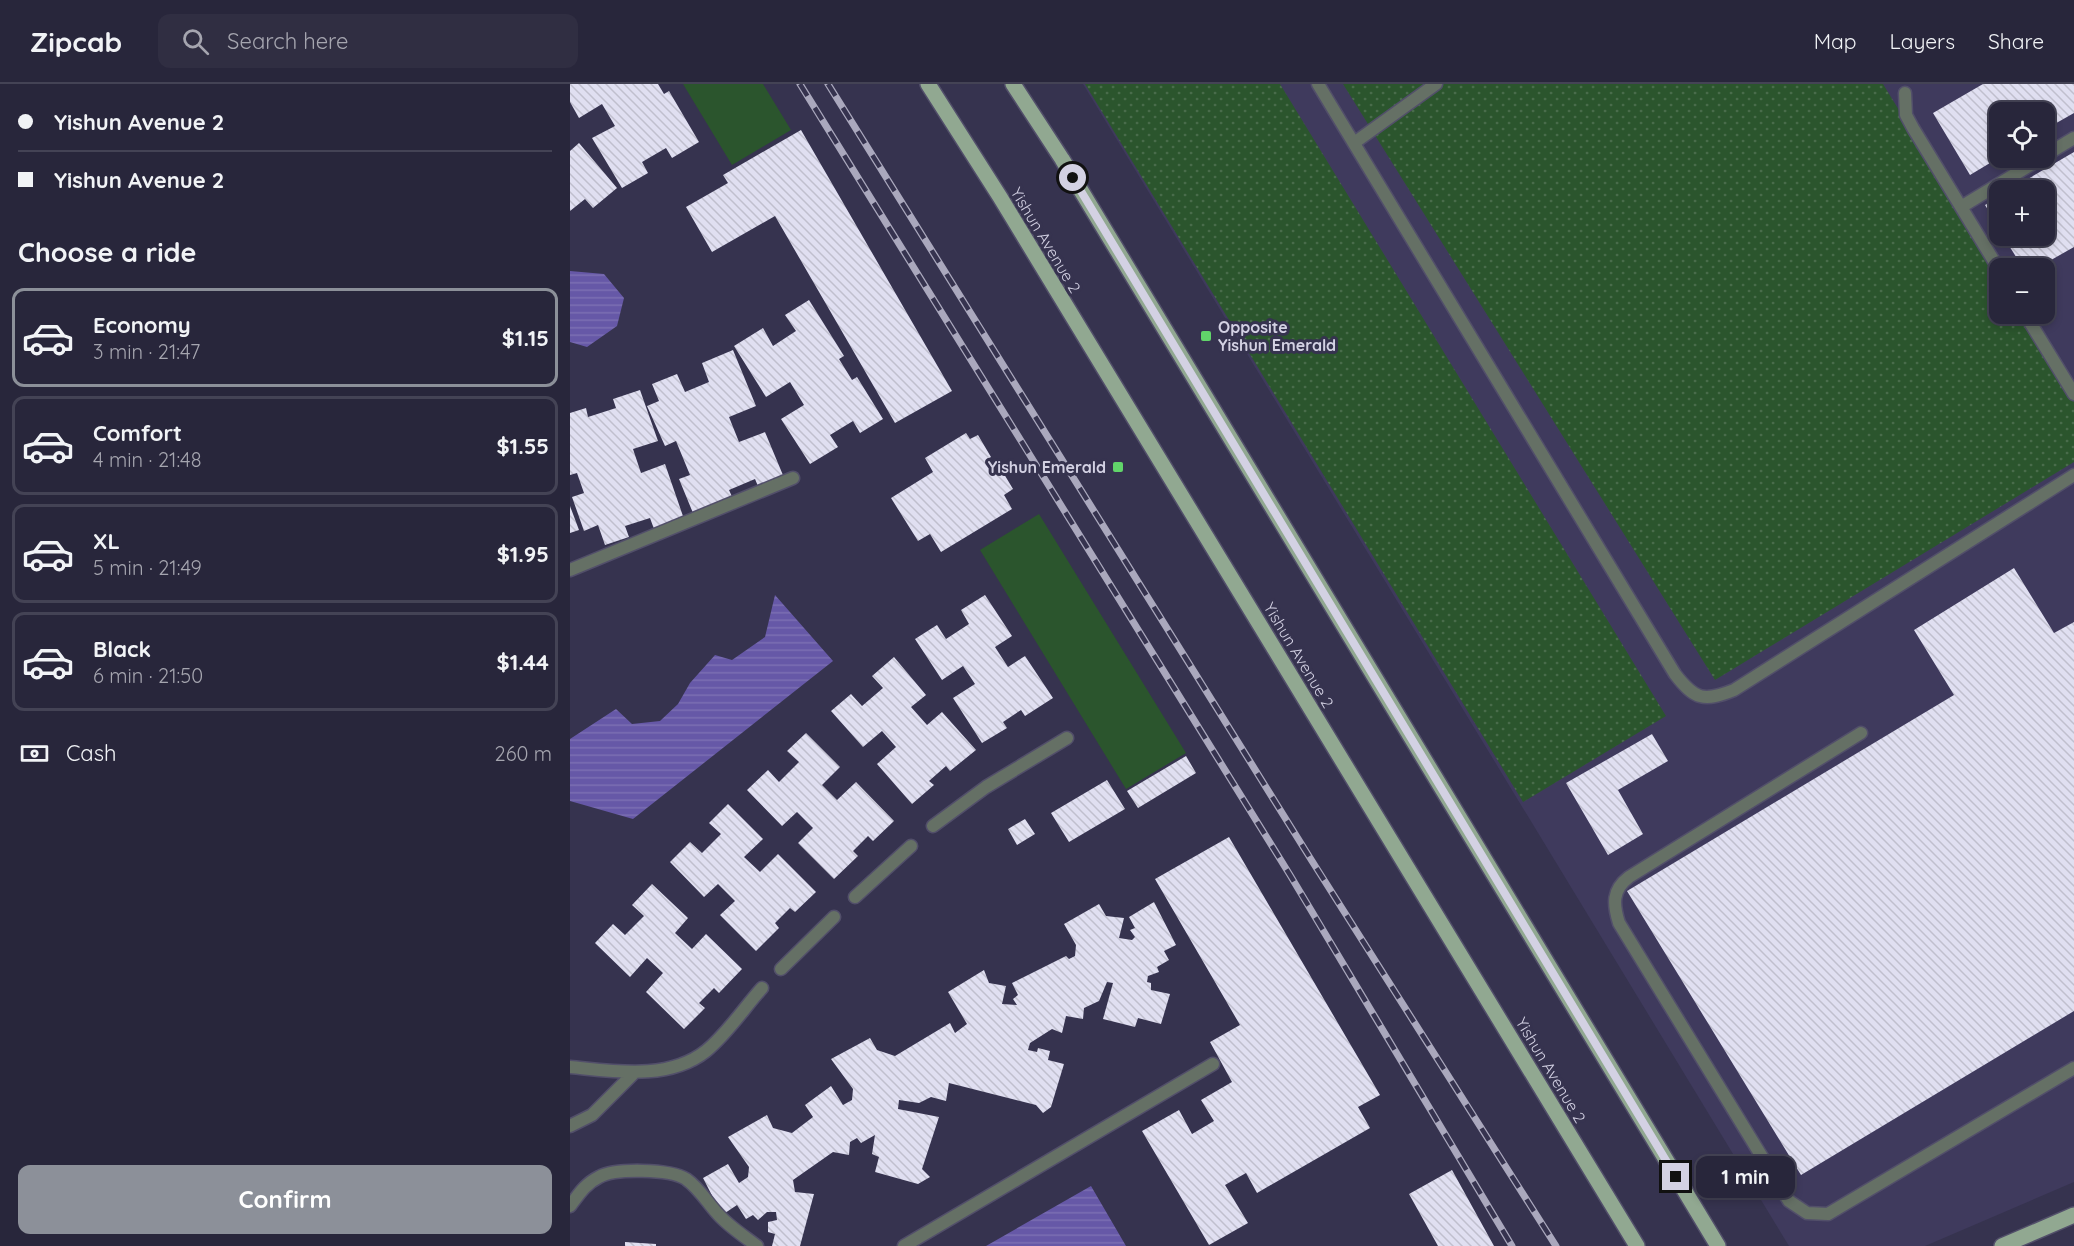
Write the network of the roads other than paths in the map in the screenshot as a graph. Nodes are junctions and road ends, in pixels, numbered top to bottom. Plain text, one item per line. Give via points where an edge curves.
1 (928, 84) edge
2 (1013, 84) edge
3 (1318, 84) edge
4 (1436, 84) edge
5 (1905, 93) dead end
6 (2074, 138) edge
7 (1354, 143) junction
8 (2055, 150) edge
9 (2025, 168) edge
10 (1961, 207) junction
11 (1992, 258) edge
12 (2031, 324) edge
13 (2074, 394) edge
14 (2074, 475) edge
15 (793, 478) dead end
16 (570, 570) edge
17 (1861, 733) dead end
18 (1066, 738) dead end
19 (933, 826) dead end
20 (911, 846) dead end
21 (855, 897) dead end
22 (834, 917) dead end
23 (781, 969) dead end
24 (762, 988) dead end
25 (1213, 1064) dead end
26 (570, 1067) edge
27 (2074, 1068) edge
28 (634, 1073) junction
29 (570, 1126) edge
30 (570, 1206) edge
31 (2074, 1215) edge
32 (1715, 1241) edge
33 (757, 1246) edge
34 (904, 1246) edge
35 (1636, 1246) edge
36 (1730, 1246) edge
37 (2002, 1246) edge

1 - 35 main road, Yishun Avenue 2
2 - 32 main road
3 - 7 lane
4 - 7 lane
5 - 10 lane via 1906,115
6 - 8 lane
7 - 14 lane via 1676,674 1687,690 1702,698 1716,698 1734,690
9 - 10 lane
10 - 11 lane
12 - 13 lane
15 - 16 lane
17 - 27 lane via 1629,877 1619,884 1614,897 1619,923 1789,1201 1807,1213 1828,1214
18 - 19 lane via 986,787
20 - 21 lane
22 - 23 lane
24 - 28 lane via 705,1051 679,1065
25 - 34 lane
26 - 28 lane
28 - 29 lane via 592,1115
30 - 33 lane via 584,1186 602,1175 667,1173 683,1177 696,1187 718,1215
31 - 37 main road
32 - 36 main road

